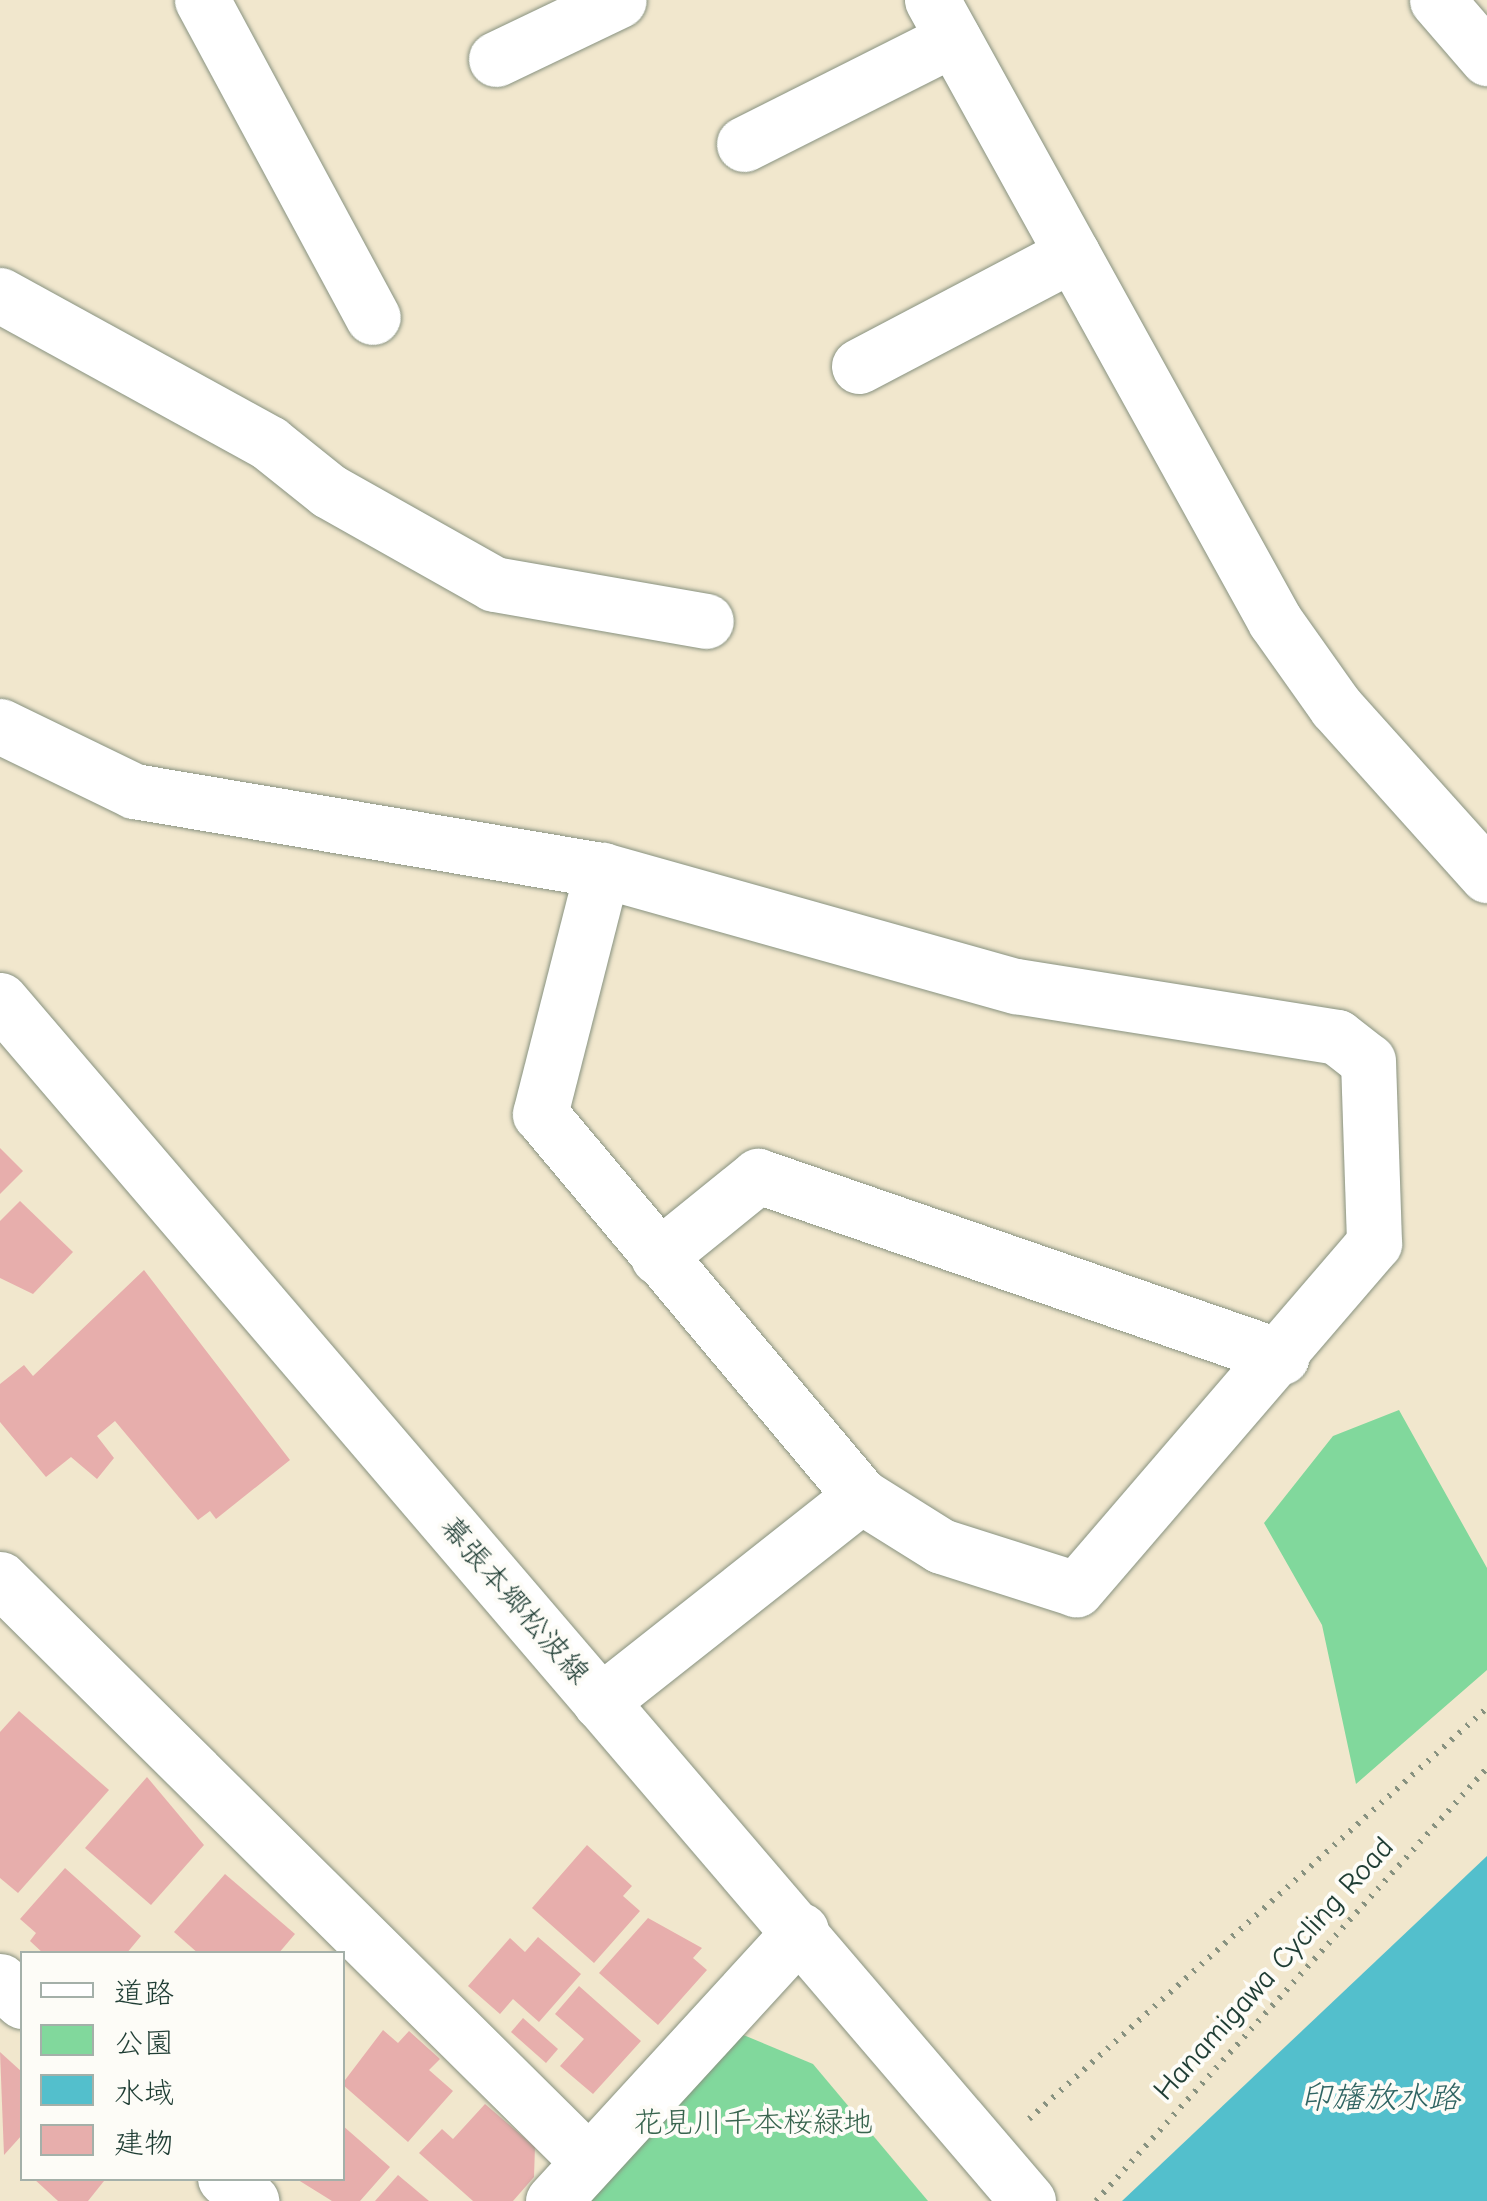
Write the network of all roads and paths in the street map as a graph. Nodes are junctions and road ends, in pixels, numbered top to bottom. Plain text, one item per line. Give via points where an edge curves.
1 (202, 0) edge
2 (619, 0) edge
3 (1437, 0) edge
4 (942, 20) edge
5 (1487, 58) edge
6 (496, 59) dead end
7 (744, 144) dead end
8 (1072, 254) junction
9 (0, 296) edge
10 (374, 317) dead end
11 (859, 366) dead end
12 (706, 621) dead end
13 (0, 726) edge
14 (602, 870) junction
15 (1487, 875) edge
16 (0, 1000) edge
17 (658, 1258) junction
18 (1282, 1357) junction
19 (861, 1496) junction
20 (0, 1580) edge
21 (600, 1702) junction
22 (1487, 1708) edge
23 (1487, 1768) edge
24 (802, 1930) junction
25 (0, 1982) edge
26 (20, 1999) edge
27 (1018, 2131) dead end
28 (229, 2181) edge
29 (571, 2181) edge
30 (1024, 2196) edge
31 (251, 2201) edge
32 (1096, 2201) edge

1 - 10 street
2 - 6 street
3 - 5 street
4 - 7 street
4 - 8 street
8 - 11 street
8 - 15 street via 1275,621 1336,707
9 - 12 street via 269,443 329,491 494,584
13 - 14 street via 134,791
14 - 17 street via 540,1114
14 - 18 street via 1016,986 1337,1037 1368,1061 1374,1243
16 - 21 street, 幕張本郷松波線
17 - 18 street via 758,1176
17 - 19 street
18 - 19 street via 1076,1590 941,1546
19 - 21 street
20 - 29 street
21 - 24 street, 幕張本郷松波線
22 - 27 path
23 - 32 path, Hanamigawa Cycling Road
24 - 29 street
24 - 30 street, 幕張本郷松波線
25 - 26 street
28 - 31 street

